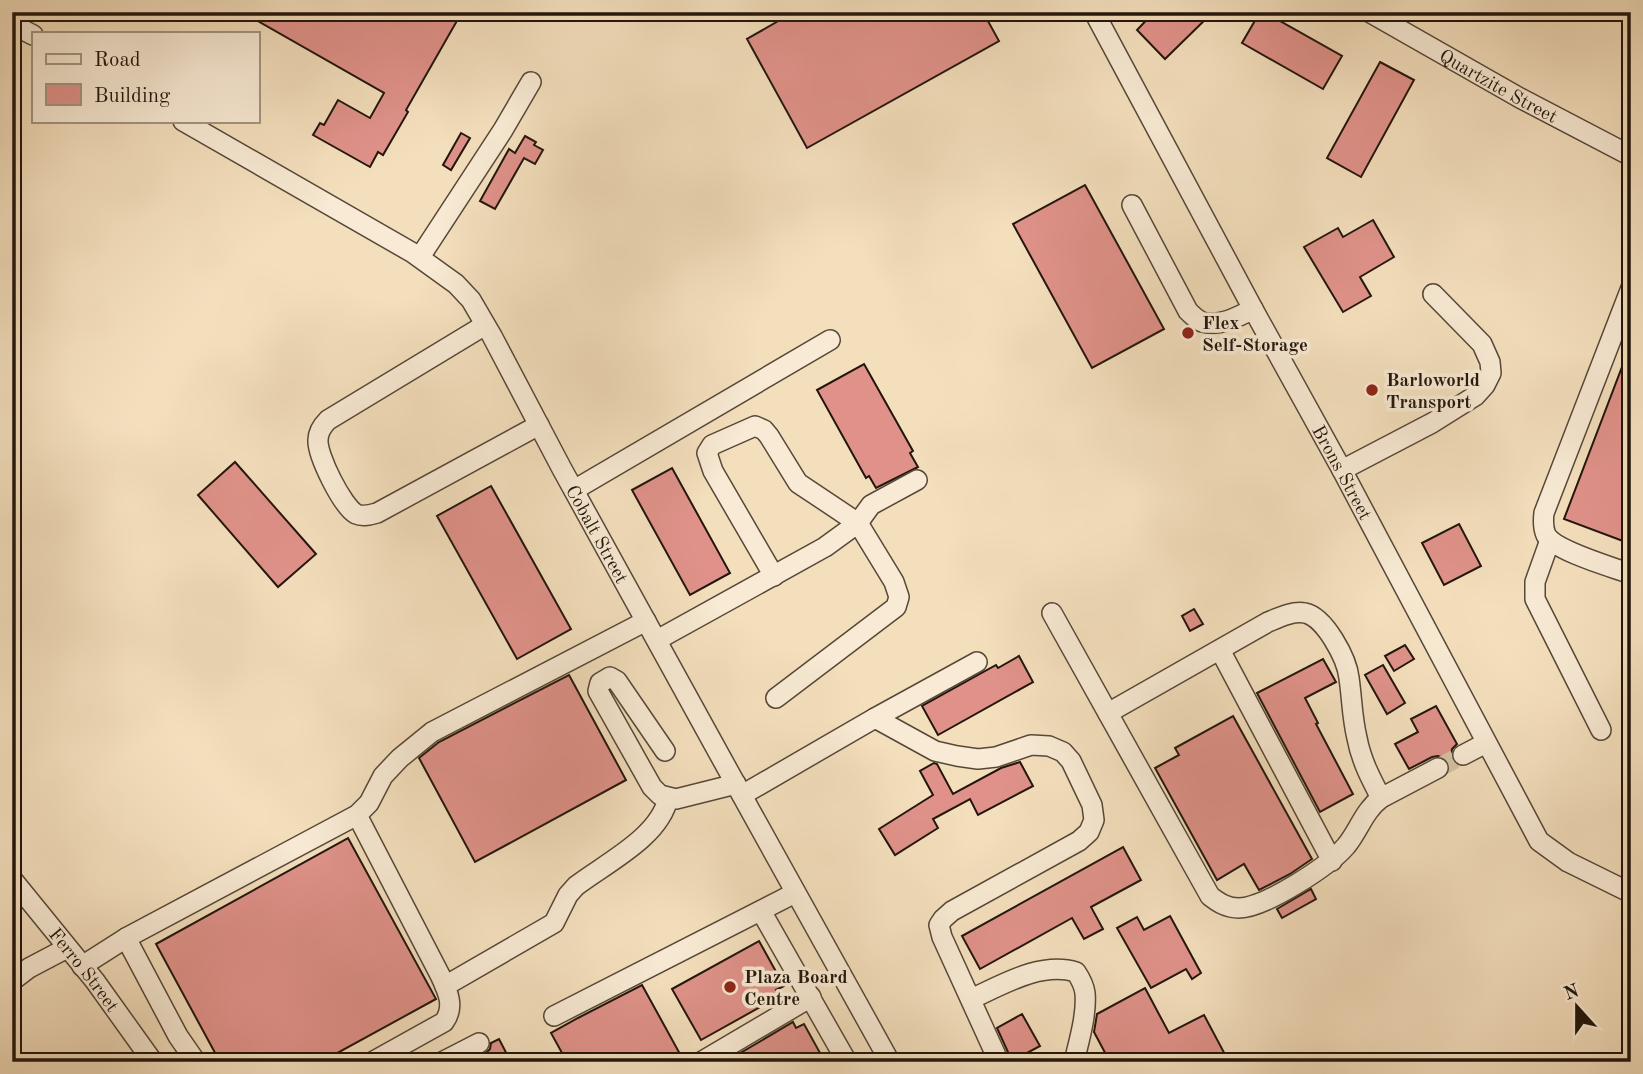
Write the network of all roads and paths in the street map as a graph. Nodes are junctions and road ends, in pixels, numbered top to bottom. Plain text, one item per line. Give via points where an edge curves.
1 (1094, 12) edge
2 (1369, 12) edge
3 (12, 23) edge
4 (32, 35) edge
5 (531, 82) dead end
6 (185, 122) edge
7 (1631, 156) edge
8 (1132, 205) dead end
9 (420, 257) junction
10 (1631, 288) edge
11 (1433, 294) dead end
12 (1252, 309) junction
13 (485, 325) junction
14 (830, 340) dead end
15 (539, 425) junction
16 (1342, 470) junction
17 (917, 480) dead end
18 (574, 490) junction
19 (858, 523) junction
20 (1550, 540) junction
21 (1631, 573) edge
22 (774, 576) junction
23 (1052, 613) dead end
24 (646, 621) junction
25 (657, 640) junction
26 (1220, 650) junction
27 (977, 662) dead end
28 (776, 698) dead end
29 (1108, 713) junction
30 (875, 718) junction
31 (1601, 730) dead end
32 (1486, 743) junction
33 (665, 751) dead end
34 (1463, 755) tunnel mouth
35 (1438, 768) tunnel mouth
36 (739, 790) junction
37 (668, 798) junction
38 (1381, 798) junction
39 (357, 815) junction
40 (1332, 861) junction
41 (12, 879) edge
42 (795, 892) junction
43 (1631, 893) edge
44 (761, 911) junction
45 (126, 938) junction
46 (67, 948) junction
47 (82, 966) junction
48 (12, 981) edge
49 (445, 986) junction
50 (811, 998) junction
51 (971, 999) junction
52 (554, 1016) dead end
53 (479, 1042) dead end
54 (153, 1062) edge
55 (196, 1062) edge
56 (372, 1062) edge
57 (442, 1062) edge
58 (701, 1062) edge
59 (847, 1062) edge
60 (890, 1062) edge
61 (999, 1062) edge
62 (1074, 1062) edge

1 - 12 street, Brons Street
2 - 7 street, Quartzite Street
3 - 4 street
5 - 9 street
6 - 9 street, Cobalt Street
8 - 12 street via 1188,312 1201,322 1216,323
9 - 13 street, Cobalt Street via 456,284
10 - 20 street via 1544,513 1543,526
11 - 16 street via 1482,344 1491,373 1485,385 1432,423
12 - 16 street, Brons Street
13 - 15 street, Cobalt Street
13 - 15 street via 321,428 319,452 341,496 358,515 377,513
14 - 18 street
15 - 18 street, Cobalt Street
16 - 32 street, Brons Street
17 - 19 street via 872,505
18 - 24 street, Cobalt Street
19 - 22 street
19 - 22 street via 798,483 759,427 712,445 707,453 712,471
19 - 28 street via 894,582 899,597 896,607
20 - 21 street
20 - 31 street via 1535,582 1535,599
22 - 25 street
23 - 29 street
24 - 25 street, Cobalt Street
24 - 39 street via 432,732 383,776
25 - 36 street, Cobalt Street
26 - 29 street
26 - 38 street via 1284,615 1309,614 1324,626 1346,664 1357,738
26 - 40 street
27 - 30 street
29 - 40 street via 1210,896 1223,906 1254,905
30 - 36 street
30 - 51 street via 935,751 957,757 978,759 1031,745 1049,746 1071,761 1092,805 1094,820 1079,842 952,911 939,925
32 - 34 street
32 - 43 street, Brons Street via 1539,841 1568,862
33 - 37 street via 617,681 610,677 600,683 598,691 652,787
35 - 38 street
36 - 37 street
36 - 42 street, Cobalt Street
37 - 49 street via 666,810 640,840 576,886 554,923
38 - 40 street
39 - 45 street
39 - 49 street
41 - 46 street, Ferro Street
42 - 44 street
42 - 60 street, Cobalt Street
44 - 50 street
44 - 52 street
45 - 47 street
45 - 55 street
46 - 47 street, Ferro Street
46 - 48 street
47 - 54 street, Ferro Street
49 - 56 street via 450,1007 444,1022
50 - 58 street
50 - 59 street
51 - 61 street
51 - 62 street via 1042,971 1076,972 1085,993
53 - 57 street

